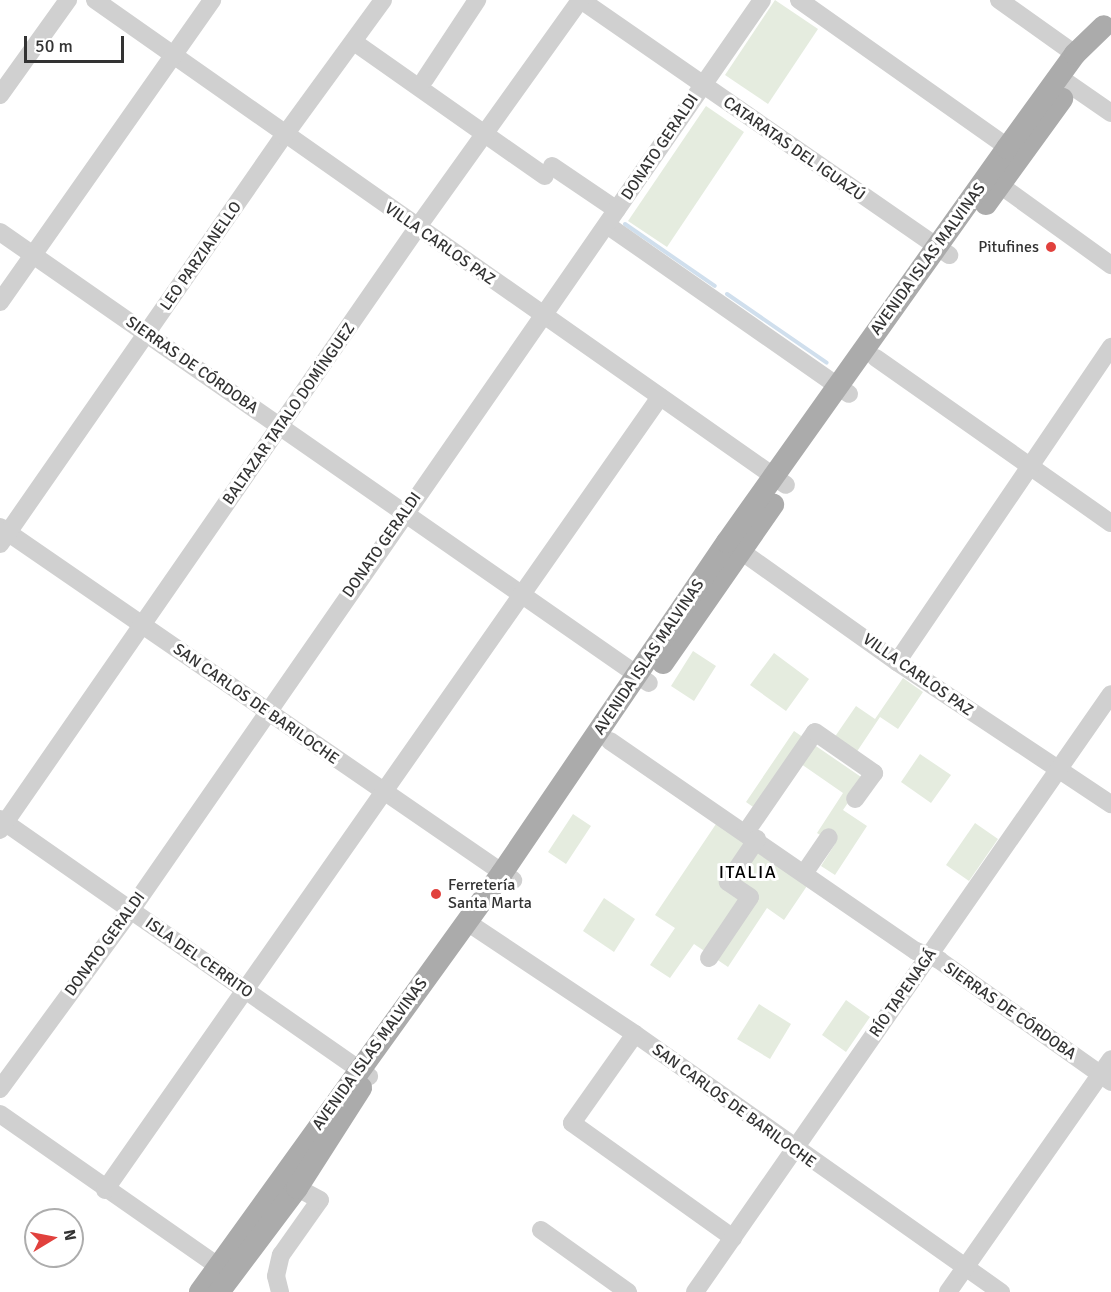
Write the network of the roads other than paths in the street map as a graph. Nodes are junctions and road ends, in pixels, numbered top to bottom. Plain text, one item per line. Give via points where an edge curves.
1 (68, 0) edge
2 (95, 0) edge
3 (212, 0) edge
4 (383, 0) edge
5 (477, 0) edge
6 (581, 0) edge
7 (762, 0) edge
8 (799, 0) edge
9 (999, 0) edge
10 (1107, 20) edge
11 (354, 42) junction
12 (1075, 54) junction
13 (172, 57) junction
14 (425, 79) dead end
15 (1065, 81) junction
16 (702, 86) junction
17 (0, 96) edge
18 (1111, 112) edge
19 (485, 134) junction
20 (284, 136) junction
21 (1014, 152) junction
22 (1000, 185) junction
23 (612, 217) junction
24 (417, 228) junction
25 (0, 232) edge
26 (943, 251) junction
27 (32, 254) junction
28 (1111, 265) edge
29 (0, 302) edge
30 (542, 315) junction
31 (147, 333) junction
32 (1111, 347) edge
33 (876, 358) junction
34 (843, 390) junction
35 (660, 398) junction
36 (281, 426) junction
37 (1030, 466) junction
38 (780, 481) junction
39 (405, 512) junction
40 (1111, 523) edge
41 (3, 534) edge
42 (734, 547) junction
43 (523, 595) junction
44 (142, 626) junction
45 (897, 662) junction
46 (643, 679) junction
47 (1111, 694) edge
48 (266, 711) junction
49 (610, 741) junction
50 (1060, 769) junction
51 (385, 794) junction
52 (855, 799) dead end
53 (1111, 804) edge
54 (2, 824) edge
55 (752, 835) junction
56 (829, 837) dead end
57 (805, 872) junction
58 (507, 876) junction
59 (130, 910) junction
60 (472, 926) junction
61 (930, 956) junction
62 (709, 958) dead end
63 (245, 990) junction
64 (635, 1034) junction
65 (1111, 1059) edge
66 (363, 1072) junction
67 (1106, 1078) edge
68 (0, 1089) edge
69 (0, 1114) edge
70 (794, 1150) junction
71 (297, 1188) junction
72 (105, 1190) junction
73 (541, 1230) dead end
74 (733, 1238) junction
75 (218, 1266) junction
76 (964, 1268) junction
77 (200, 1292) edge
78 (213, 1292) edge
79 (219, 1292) edge
80 (280, 1292) edge
81 (628, 1292) edge
82 (695, 1292) edge
83 (948, 1292) edge
84 (1001, 1292) edge

1 - 17 street
2 - 13 street, VILLA CARLOS PAZ
3 - 13 street
4 - 11 street, LEO PARZIANELLO
5 - 14 street
6 - 16 street, CATARATAS DEL IGUAZÚ
6 - 19 street, BALTAZAR TATALO DOMÍNGUEZ
7 - 16 street, DONATO GERALDI
8 - 21 street
9 - 12 street
10 - 12 main road, AVENIDA ISLAS MALVINAS
10 - 15 main road, AVENIDA ISLAS MALVINAS via 1091,57
11 - 19 street
11 - 20 street, LEO PARZIANELLO
12 - 15 main road, AVENIDA ISLAS MALVINAS
13 - 20 street, VILLA CARLOS PAZ
13 - 27 street
15 - 18 street
15 - 21 main road, AVENIDA ISLAS MALVINAS
16 - 23 street, DONATO GERALDI
16 - 26 street, CATARATAS DEL IGUAZÚ
19 - 23 street via 548,171
19 - 24 street, BALTAZAR TATALO DOMÍNGUEZ
20 - 24 street, VILLA CARLOS PAZ
20 - 31 street, LEO PARZIANELLO
21 - 22 main road, AVENIDA ISLAS MALVINAS
21 - 26 main road, AVENIDA ISLAS MALVINAS
22 - 26 main road, AVENIDA ISLAS MALVINAS
22 - 28 street
23 - 30 street, DONATO GERALDI
23 - 34 street
24 - 30 street, VILLA CARLOS PAZ
24 - 36 street, BALTAZAR TATALO DOMÍNGUEZ
25 - 27 street, SIERRAS DE CÓRDOBA
26 - 33 main road, AVENIDA ISLAS MALVINAS
26 - 34 main road, AVENIDA ISLAS MALVINAS
27 - 29 street
27 - 31 street, SIERRAS DE CÓRDOBA
30 - 35 street, VILLA CARLOS PAZ
30 - 39 street, DONATO GERALDI
31 - 36 street, SIERRAS DE CÓRDOBA
31 - 41 street, LEO PARZIANELLO
32 - 37 street
33 - 34 main road, AVENIDA ISLAS MALVINAS
33 - 37 street
34 - 38 main road, AVENIDA ISLAS MALVINAS
35 - 38 street, VILLA CARLOS PAZ
35 - 43 street
36 - 39 street, SIERRAS DE CÓRDOBA
36 - 44 street, BALTAZAR TATALO DOMÍNGUEZ
37 - 40 street
37 - 45 street
38 - 42 main road, AVENIDA ISLAS MALVINAS
39 - 43 street, SIERRAS DE CÓRDOBA
39 - 48 street, DONATO GERALDI
41 - 44 street, SAN CARLOS DE BARILOCHE
42 - 45 street, VILLA CARLOS PAZ
42 - 46 main road, AVENIDA ISLAS MALVINAS
43 - 46 street, SIERRAS DE CÓRDOBA
43 - 51 street
44 - 48 street, SAN CARLOS DE BARILOCHE
44 - 54 street, BALTAZAR TATALO DOMÍNGUEZ
45 - 50 street, VILLA CARLOS PAZ
46 - 49 main road, AVENIDA ISLAS MALVINAS
46 - 58 main road, AVENIDA ISLAS MALVINAS
47 - 50 street, RÍO TAPENAGÁ
48 - 51 street, SAN CARLOS DE BARILOCHE
48 - 59 street, DONATO GERALDI
49 - 55 street, SIERRAS DE CÓRDOBA
49 - 58 main road, AVENIDA ISLAS MALVINAS
50 - 53 street, VILLA CARLOS PAZ
50 - 61 street, RÍO TAPENAGÁ
51 - 58 street, SAN CARLOS DE BARILOCHE
51 - 63 street
52 - 55 street via 874,773 815,732
54 - 59 street, ISLA DEL CERRITO
55 - 57 street, SIERRAS DE CÓRDOBA
55 - 62 street via 728,882 750,897
56 - 57 street
57 - 61 street, SIERRAS DE CÓRDOBA
58 - 60 main road, AVENIDA ISLAS MALVINAS
59 - 63 street, ISLA DEL CERRITO
59 - 68 street, DONATO GERALDI
60 - 64 street, SAN CARLOS DE BARILOCHE
60 - 66 main road, AVENIDA ISLAS MALVINAS
61 - 67 street, SIERRAS DE CÓRDOBA
61 - 70 street, RÍO TAPENAGÁ
63 - 66 street, ISLA DEL CERRITO
63 - 72 street
64 - 70 street, SAN CARLOS DE BARILOCHE
64 - 74 street via 572,1123
65 - 67 street
66 - 71 main road, AVENIDA ISLAS MALVINAS
66 - 75 main road, AVENIDA ISLAS MALVINAS
67 - 76 street
69 - 72 street
70 - 74 street, RÍO TAPENAGÁ
70 - 76 street, SAN CARLOS DE BARILOCHE
71 - 79 main road, AVENIDA ISLAS MALVINAS
71 - 80 street via 320,1200 280,1255 276,1276
72 - 75 street
73 - 81 street
74 - 82 street, RÍO TAPENAGÁ
75 - 77 main road, AVENIDA ISLAS MALVINAS
75 - 78 street
76 - 83 street
76 - 84 street, SAN CARLOS DE BARILOCHE

